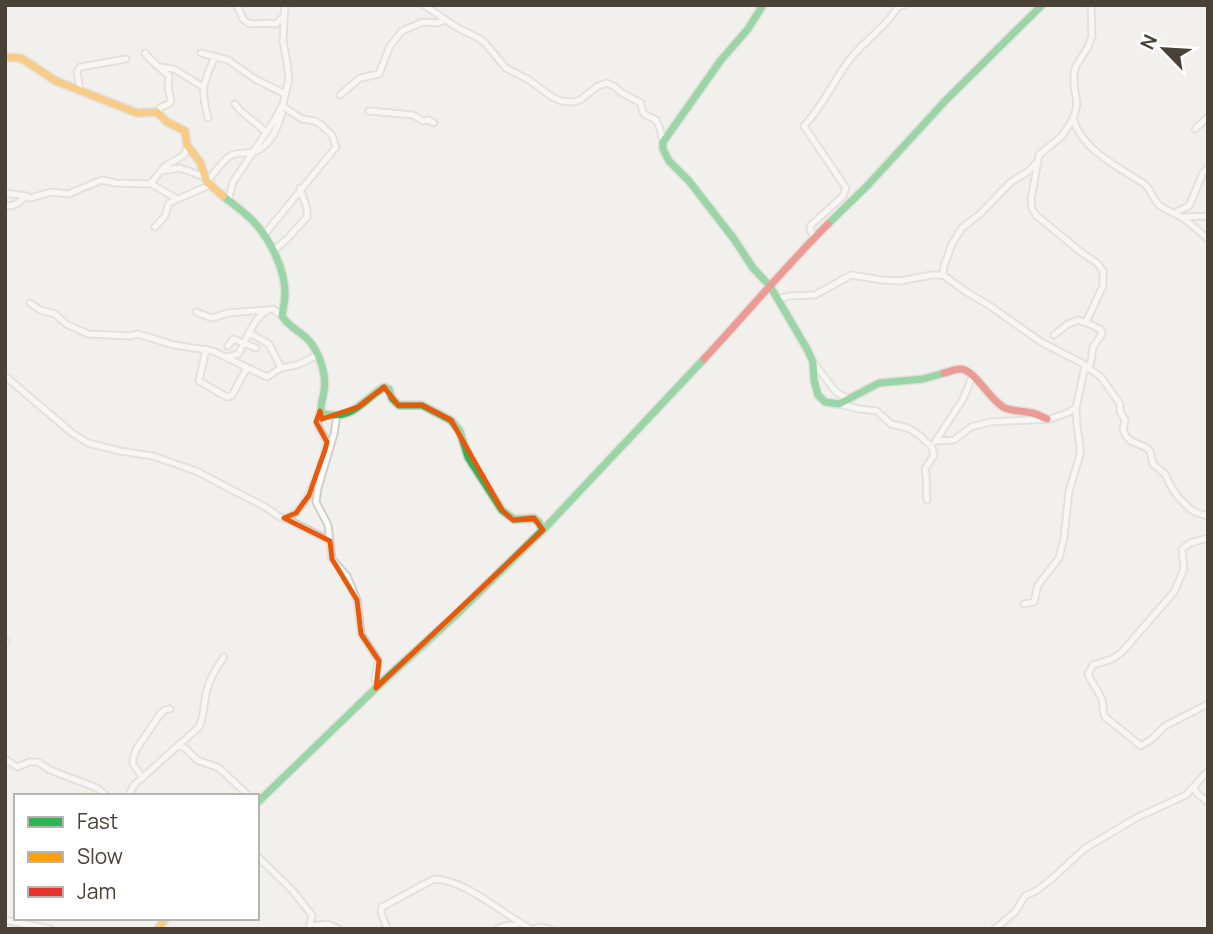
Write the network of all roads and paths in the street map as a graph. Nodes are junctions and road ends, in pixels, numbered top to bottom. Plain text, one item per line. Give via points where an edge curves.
1 (235, 5) edge
2 (285, 5) edge
3 (424, 5) edge
4 (764, 5) edge
5 (905, 5) edge
6 (1042, 5) edge
7 (1091, 5) edge
8 (284, 16) junction
9 (444, 20) junction
10 (277, 24) junction
11 (283, 35) junction
12 (145, 52) dead end
13 (201, 53) dead end
14 (215, 56) junction
15 (5, 57) edge
16 (126, 59) dead end
17 (160, 67) junction
18 (203, 87) junction
19 (80, 90) junction
20 (285, 94) junction
21 (340, 95) dead end
22 (235, 104) dead end
23 (282, 106) junction
24 (369, 111) dead end
25 (158, 113) junction
26 (1208, 117) edge
27 (208, 118) dead end
28 (1073, 118) junction
29 (434, 122) dead end
30 (1195, 129) dead end
31 (266, 133) junction
32 (663, 142) junction
33 (188, 146) junction
34 (253, 152) junction
35 (1038, 160) junction
36 (1208, 168) edge
37 (160, 172) junction
38 (207, 182) junction
39 (150, 183) junction
40 (300, 188) junction
41 (5, 193) edge
42 (27, 196) junction
43 (177, 199) junction
44 (228, 201) junction
45 (5, 205) edge
46 (1173, 214) junction
47 (1208, 216) edge
48 (1182, 217) junction
49 (155, 227) dead end
50 (264, 235) junction
51 (815, 237) junction
52 (1208, 239) edge
53 (273, 251) junction
54 (943, 275) junction
55 (770, 286) junction
56 (778, 299) junction
57 (30, 303) dead end
58 (266, 310) junction
59 (196, 312) dead end
60 (282, 316) junction
61 (1086, 322) junction
62 (249, 333) junction
63 (1054, 335) dead end
64 (244, 343) junction
65 (228, 346) dead end
66 (256, 348) dead end
67 (206, 349) junction
68 (238, 354) junction
69 (316, 356) junction
70 (227, 357) junction
71 (235, 361) junction
72 (813, 362) junction
73 (1086, 367) junction
74 (247, 368) junction
75 (281, 368) junction
76 (973, 375) junction
77 (5, 376) edge
78 (848, 399) junction
79 (839, 404) junction
80 (1076, 408) junction
81 (320, 411) junction
82 (337, 415) junction
83 (1047, 418) junction
84 (937, 441) junction
85 (929, 443) junction
86 (927, 500) dead end
87 (1208, 516) edge
88 (285, 518) junction
89 (543, 530) junction
90 (1208, 538) edge
91 (330, 541) junction
92 (1024, 604) dead end
93 (224, 657) dead end
94 (376, 688) junction
95 (1208, 704) edge
96 (170, 709) dead end
97 (178, 745) junction
98 (5, 760) edge
99 (1208, 771) edge
100 (143, 778) junction
101 (1193, 788) junction
102 (104, 794) edge
103 (129, 794) edge
104 (247, 794) edge
105 (259, 801) edge
106 (1208, 802) edge
107 (259, 858) edge
108 (312, 915) junction
109 (5, 919) edge
110 (327, 924) junction
111 (519, 924) junction
112 (47, 928) edge
113 (309, 928) edge
114 (340, 929) edge
115 (387, 929) edge
116 (497, 929) edge
117 (533, 929) edge
118 (550, 929) edge
119 (995, 929) edge

1 - 10 street via 248,23
2 - 8 street
3 - 9 street
4 - 32 main road
5 - 51 street via 852,57 804,126 846,188 810,226
6 - 51 main road
7 - 28 street via 1092,36 1074,73
8 - 10 street
8 - 11 street
9 - 21 street via 402,31 390,46 379,74 360,78
9 - 32 street via 480,38 506,68 561,101 580,100 602,84 610,84 641,103 643,115 656,120
10 - 11 street
11 - 20 street via 289,79
12 - 17 street
13 - 14 street
14 - 18 street
14 - 20 street
15 - 19 main road via 21,58 56,81
16 - 19 street via 80,67
17 - 18 street via 174,69
17 - 25 street via 169,76 171,101
18 - 27 street
19 - 25 main road via 137,113
20 - 23 street
22 - 31 street
23 - 31 street
23 - 34 street via 277,128 265,145
23 - 40 street via 302,120 320,124 332,135 336,147
24 - 29 street
25 - 33 main road via 185,131
26 - 30 street
28 - 35 street
28 - 46 street via 1097,152 1142,183 1155,201
31 - 34 street
32 - 55 main road via 665,156 688,177
33 - 37 street via 184,155
33 - 38 main road
34 - 38 street via 229,156
34 - 44 street via 233,182
35 - 54 street via 962,228
35 - 61 street via 1033,212 1103,271 1104,286
36 - 46 street via 1191,203
37 - 38 street via 180,169
37 - 39 street
38 - 43 street
38 - 44 main road
39 - 42 street via 102,180 68,194
39 - 43 street
40 - 50 street
40 - 53 street via 307,217
41 - 42 street
42 - 45 street
43 - 49 street
44 - 50 main road
46 - 48 street
47 - 48 street
48 - 52 street
50 - 53 main road
51 - 55 main road
53 - 60 main road via 283,277
54 - 56 street via 899,281 851,275 815,295
54 - 73 street
55 - 56 main road
55 - 89 main road
56 - 72 main road
57 - 67 street via 88,334 138,334
58 - 59 street via 212,318
58 - 60 street
58 - 62 street
60 - 69 main road via 290,328 309,340
61 - 63 street via 1075,320
61 - 73 street via 1102,332
62 - 64 street
62 - 75 street via 268,343
64 - 65 street via 233,339
64 - 66 street
64 - 68 street
67 - 70 street
67 - 74 street via 199,381 225,396 232,395
68 - 70 street
68 - 71 street
69 - 75 street
69 - 81 main road via 325,382
70 - 71 street
71 - 74 street
72 - 78 street via 836,392
72 - 79 main road via 820,398
73 - 80 street
73 - 87 street via 1103,379 1118,400 1128,439 1150,451 1153,464 1166,475 1182,502
74 - 75 street via 267,377
76 - 78 main road via 960,369 923,379 879,383
76 - 83 main road via 1003,407
76 - 84 street
77 - 88 street via 88,443 195,470
78 - 79 main road
79 - 85 street via 877,411 891,424 913,430
80 - 83 street
80 - 92 street via 1080,455 1069,491 1060,554 1038,585 1034,602
81 - 82 main road
81 - 88 street via 316,422 327,441 325,450 309,495 296,513
82 - 89 main road via 358,407 384,387 399,405 422,405 447,417 460,431 468,457 502,510 514,519 534,518
82 - 91 street via 316,496
83 - 84 street via 994,421 971,428 954,440
84 - 85 street
85 - 86 street via 934,455 925,469
88 - 91 street
89 - 94 main road
90 - 95 street via 1182,549 1184,569 1171,596 1122,652 1093,665 1088,674 1105,717 1141,746 1165,726
91 - 94 street via 332,559 347,576 357,600 361,635 379,660
93 - 97 street via 207,689 200,724
94 - 105 main road
96 - 100 street via 161,713 134,753 133,765
97 - 100 street
97 - 104 street via 197,760 219,768
98 - 102 street via 17,766 38,762
99 - 101 street
100 - 103 street
101 - 106 street
101 - 119 street via 1090,845 1025,896
107 - 108 street
108 - 110 street
108 - 113 street
109 - 112 street
110 - 113 street
110 - 114 street
111 - 115 street via 469,891 434,879 382,907
111 - 116 street
111 - 117 street
117 - 118 street

